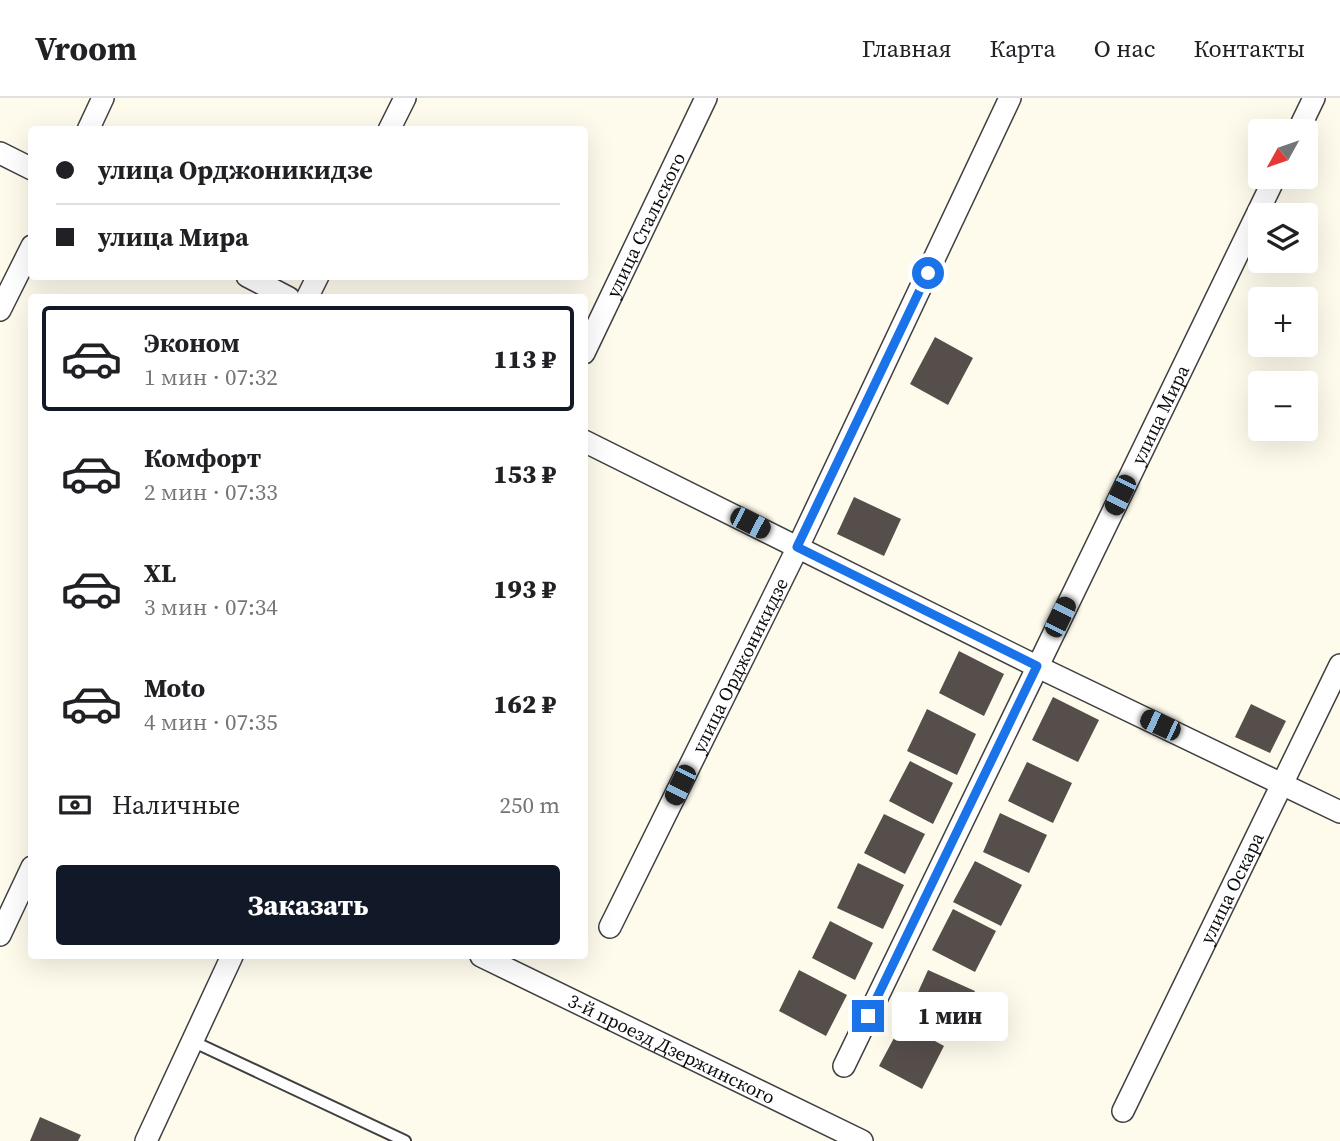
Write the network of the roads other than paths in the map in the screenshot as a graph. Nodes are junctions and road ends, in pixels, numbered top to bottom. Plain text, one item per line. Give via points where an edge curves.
1 (103, 98) edge
2 (405, 98) edge
3 (706, 98) edge
4 (1010, 98) edge
5 (1314, 98) edge
6 (1304, 119) edge
7 (90, 126) edge
8 (391, 126) edge
9 (0, 153) edge
10 (28, 167) edge
11 (1269, 189) edge
12 (28, 254) edge
13 (255, 280) edge
14 (281, 294) edge
15 (0, 310) edge
16 (588, 345) edge
17 (588, 443) edge
18 (797, 547) junction
19 (1340, 665) edge
20 (1037, 666) junction
21 (1284, 783) junction
22 (1340, 812) edge
23 (28, 876) edge
24 (610, 927) dead end
25 (0, 935) edge
26 (231, 959) edge
27 (487, 959) edge
28 (192, 1041) junction
29 (844, 1066) dead end
30 (1123, 1111) dead end
31 (146, 1141) edge
32 (405, 1141) edge
33 (862, 1141) edge

1 - 7 street
2 - 8 street
3 - 16 street, улица Стальского
4 - 18 street, улица Орджоникидзе
5 - 6 street
9 - 10 street
11 - 20 street, улица Мира
12 - 15 street
13 - 14 street
17 - 18 street
18 - 20 street
18 - 24 street, улица Орджоникидзе
19 - 21 street, улица Оскара
20 - 21 street
20 - 29 street, улица Мира
21 - 22 street
21 - 30 street, улица Оскара
23 - 25 street
26 - 28 street
27 - 33 street, 3-й проезд Дзержинского
28 - 31 street
28 - 32 lane

